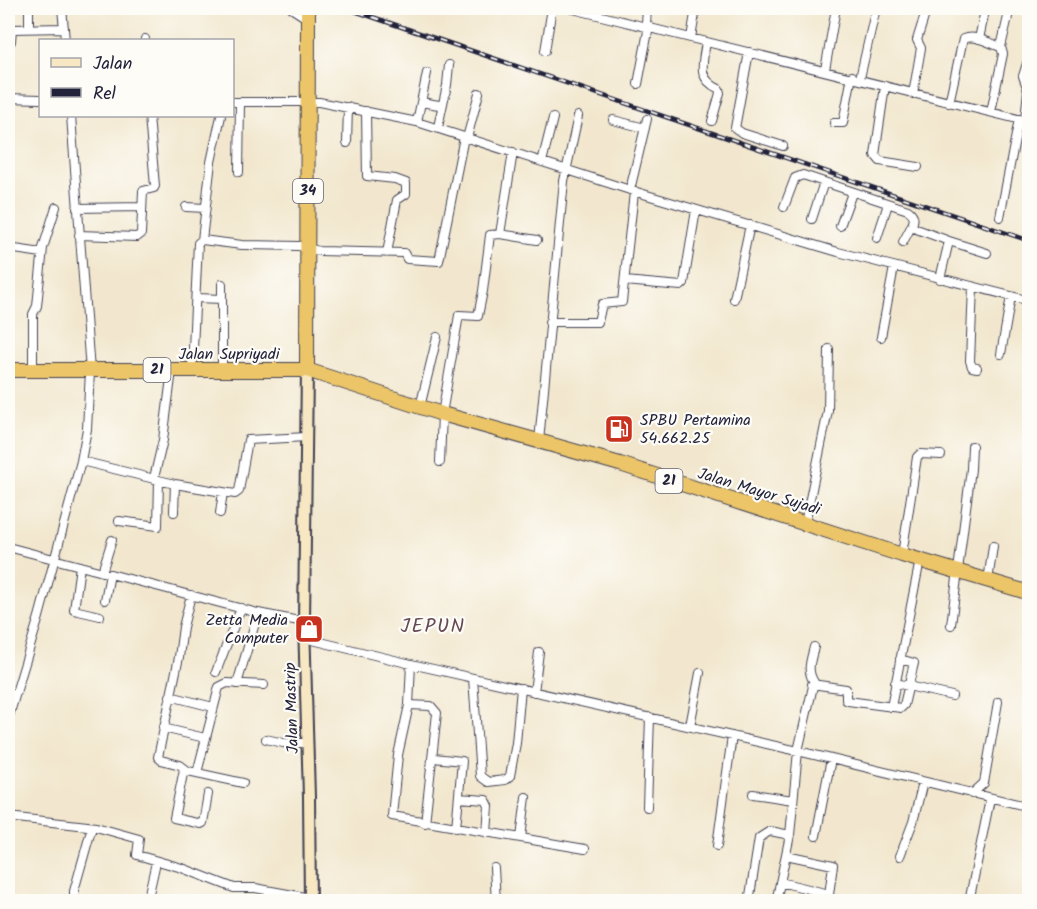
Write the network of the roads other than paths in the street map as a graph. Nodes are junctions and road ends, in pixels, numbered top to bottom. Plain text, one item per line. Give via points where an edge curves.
1 (29, 8) edge
2 (62, 8) edge
3 (291, 8) edge
4 (552, 8) edge
5 (568, 8) edge
6 (647, 8) edge
7 (696, 8) edge
8 (836, 8) edge
9 (876, 8) edge
10 (927, 8) edge
11 (1010, 8) edge
12 (587, 10) edge
13 (308, 13) edge
14 (984, 15) dead end
15 (647, 26) junction
16 (29, 28) junction
17 (64, 28) junction
18 (691, 38) junction
19 (65, 39) edge
20 (979, 39) junction
21 (8, 41) edge
22 (706, 42) junction
23 (1001, 47) junction
24 (545, 51) dead end
25 (749, 52) junction
26 (1029, 54) edge
27 (449, 65) dead end
28 (825, 70) junction
29 (427, 73) dead end
30 (852, 76) junction
31 (860, 78) junction
32 (638, 84) dead end
33 (885, 86) junction
34 (479, 93) dead end
35 (913, 94) junction
36 (8, 98) edge
37 (39, 99) edge
38 (236, 102) edge
39 (308, 102) junction
40 (421, 102) junction
41 (949, 103) junction
42 (440, 105) dead end
43 (348, 107) junction
44 (366, 111) junction
45 (991, 112) junction
46 (578, 116) dead end
47 (71, 117) edge
48 (149, 117) edge
49 (221, 117) edge
50 (554, 118) dead end
51 (647, 119) dead end
52 (613, 120) dead end
53 (1024, 120) edge
54 (712, 121) dead end
55 (417, 122) junction
56 (834, 123) dead end
57 (438, 127) junction
58 (645, 128) junction
59 (465, 137) junction
60 (347, 143) dead end
61 (783, 146) dead end
62 (513, 152) junction
63 (542, 162) junction
64 (918, 167) dead end
65 (566, 170) junction
66 (239, 172) dead end
67 (824, 182) junction
68 (632, 191) junction
69 (852, 193) junction
70 (888, 204) junction
71 (56, 207) dead end
72 (142, 207) junction
73 (186, 207) dead end
74 (784, 207) dead end
75 (77, 208) junction
76 (205, 208) junction
77 (696, 210) junction
78 (1000, 216) dead end
79 (812, 219) dead end
80 (750, 225) junction
81 (840, 226) dead end
82 (911, 227) junction
83 (500, 234) junction
84 (79, 235) junction
85 (877, 238) dead end
86 (202, 240) junction
87 (537, 240) dead end
88 (903, 242) dead end
89 (949, 242) junction
90 (8, 248) edge
91 (308, 248) junction
92 (42, 253) junction
93 (387, 253) junction
94 (987, 253) dead end
95 (894, 267) junction
96 (940, 279) junction
97 (625, 281) junction
98 (222, 284) dead end
99 (973, 287) junction
100 (1011, 296) junction
101 (196, 298) junction
102 (222, 299) junction
103 (735, 299) dead end
104 (1029, 301) edge
105 (549, 322) junction
106 (437, 337) dead end
107 (881, 338) dead end
108 (829, 349) dead end
109 (1001, 354) dead end
110 (977, 368) dead end
111 (8, 370) edge
112 (33, 370) junction
113 (172, 370) junction
114 (192, 370) junction
115 (222, 370) junction
116 (307, 370) junction
117 (90, 371) junction
118 (420, 407) junction
119 (442, 414) junction
120 (307, 437) junction
121 (539, 441) junction
122 (972, 446) dead end
123 (941, 455) dead end
124 (81, 461) junction
125 (440, 462) dead end
126 (157, 479) junction
127 (175, 484) junction
128 (223, 492) junction
129 (174, 512) dead end
130 (220, 513) dead end
131 (119, 521) dead end
132 (805, 523) junction
133 (112, 540) dead end
134 (993, 546) dead end
135 (8, 548) edge
136 (902, 555) junction
137 (53, 558) junction
138 (920, 560) junction
139 (80, 567) junction
140 (958, 572) junction
141 (106, 573) junction
142 (988, 581) junction
143 (1029, 593) edge
144 (191, 595) junction
145 (105, 600) dead end
146 (241, 608) junction
147 (258, 613) junction
148 (100, 616) dead end
149 (304, 622) junction
150 (951, 625) dead end
151 (304, 638) junction
152 (814, 647) dead end
153 (539, 652) dead end
154 (900, 659) junction
155 (411, 664) junction
156 (216, 672) dead end
157 (700, 673) dead end
158 (473, 678) junction
159 (895, 683) junction
160 (237, 684) junction
161 (812, 684) junction
162 (264, 685) dead end
163 (909, 687) junction
164 (521, 688) junction
165 (534, 692) junction
166 (170, 696) junction
167 (952, 696) dead end
168 (998, 702) dead end
169 (410, 705) junction
170 (213, 707) junction
171 (891, 707) junction
172 (650, 717) junction
173 (8, 719) edge
174 (690, 726) junction
175 (163, 729) junction
176 (732, 736) junction
177 (205, 738) junction
178 (266, 739) dead end
179 (308, 743) junction
180 (798, 751) junction
181 (434, 758) junction
182 (831, 759) junction
183 (184, 769) junction
184 (196, 773) junction
185 (923, 782) junction
186 (243, 783) dead end
187 (208, 794) dead end
188 (753, 794) dead end
189 (972, 794) junction
190 (526, 797) dead end
191 (459, 798) junction
192 (990, 799) junction
193 (793, 800) junction
194 (647, 807) dead end
195 (1029, 807) edge
196 (8, 818) edge
197 (425, 823) junction
198 (92, 827) junction
199 (456, 828) junction
200 (487, 833) junction
201 (790, 835) junction
202 (816, 836) dead end
203 (521, 838) junction
204 (717, 846) dead end
205 (585, 849) dead end
206 (786, 855) junction
207 (900, 856) dead end
208 (156, 862) junction
209 (494, 868) dead end
210 (780, 882) junction
211 (828, 898) edge
212 (310, 900) edge
213 (74, 902) edge
214 (147, 902) edge
215 (496, 902) edge
216 (748, 902) edge
217 (776, 902) edge
218 (969, 902) edge

1 - 16 street
2 - 17 street
3 - 13 street
4 - 24 street
5 - 12 street
6 - 15 street
7 - 18 street
8 - 28 street
9 - 31 street
10 - 35 street via 917,40 921,46
11 - 23 street
12 - 15 street
13 - 39 highway, 34
14 - 20 street
15 - 18 street
15 - 32 street
16 - 17 street
16 - 21 street via 12,28
17 - 19 street
18 - 22 street
20 - 23 street
20 - 41 street via 963,39
22 - 25 street
22 - 54 street via 703,74 720,93
23 - 45 street via 1003,54
25 - 28 street
25 - 61 street via 735,128
26 - 53 street via 1023,76 1028,90
27 - 57 street
28 - 30 street
29 - 40 street
30 - 31 street
30 - 56 street via 843,123
31 - 33 street
33 - 35 street
33 - 64 street via 875,155 880,161
34 - 59 street
35 - 41 street
36 - 37 street
38 - 39 street
38 - 66 street
39 - 43 street
39 - 91 highway, 34
40 - 42 street
40 - 55 street
41 - 45 street
43 - 44 street
43 - 60 street
44 - 55 street
44 - 93 street via 367,176 406,183 406,194 397,200
45 - 53 street
46 - 65 street
47 - 75 street
48 - 72 street via 155,186 143,191
49 - 76 street
50 - 63 street
51 - 58 street
52 - 58 street
53 - 78 street
55 - 57 street
57 - 59 street
58 - 68 street
59 - 62 street
59 - 93 street via 440,260 407,260 406,253
62 - 63 street
62 - 83 street
63 - 65 street
65 - 68 street
65 - 105 street
67 - 69 street
67 - 74 street via 797,176
67 - 79 street
68 - 77 street
68 - 97 street
69 - 70 street
69 - 81 street
70 - 82 street via 913,215
70 - 85 street
71 - 92 street
72 - 75 street
72 - 84 street via 139,236
73 - 76 street
75 - 84 street
76 - 86 street
77 - 80 street
77 - 97 street via 683,285
80 - 95 street
80 - 103 street
82 - 88 street
82 - 89 street
83 - 87 street
83 - 119 street via 490,236 478,316 459,315
84 - 117 street
86 - 91 street
86 - 101 street via 198,243
89 - 94 street
89 - 96 street
90 - 92 street
91 - 93 street
91 - 116 highway, 34
92 - 112 street via 33,314
95 - 96 street
95 - 107 street
96 - 99 street
97 - 105 street via 622,303 602,304 598,322
98 - 102 street
99 - 100 street
99 - 110 street via 970,361
100 - 104 street
100 - 109 street
101 - 102 street
101 - 114 street
102 - 115 street
105 - 121 street
106 - 118 street
108 - 132 street via 828,411
111 - 112 highway, Jalan Supriyadi / 21
112 - 117 highway, Jalan Supriyadi / 21
113 - 114 highway, Jalan Supriyadi / 21
113 - 117 highway, Jalan Supriyadi / 21
113 - 126 street
114 - 115 highway, Jalan Supriyadi / 21
115 - 116 highway, Jalan Supriyadi / 21
116 - 118 highway, Jalan Mayor Sujadi / 21
116 - 120 main road, Jalan Mastrip
117 - 124 street
118 - 119 highway, Jalan Mayor Sujadi / 21
119 - 121 highway, Jalan Mayor Sujadi / 21
119 - 125 street
120 - 128 street via 248,440 239,491
120 - 149 main road, Jalan Mastrip
121 - 132 highway, Jalan Mayor Sujadi / 21
122 - 140 street
123 - 136 street via 917,457
124 - 126 street
124 - 137 street
126 - 127 street
126 - 131 street via 158,526
127 - 128 street
127 - 129 street
128 - 130 street
132 - 136 highway, Jalan Mayor Sujadi / 21
133 - 141 street
134 - 142 street
135 - 137 street
136 - 138 highway, Jalan Mayor Sujadi / 21
137 - 139 street
137 - 173 street
138 - 140 highway, Jalan Mayor Sujadi / 21
138 - 154 street
139 - 141 street
139 - 148 street via 74,610
140 - 142 highway, Jalan Mayor Sujadi / 21
140 - 150 street
141 - 144 street
141 - 145 street
142 - 143 highway, Jalan Mayor Sujadi / 21
144 - 146 street
144 - 166 street
146 - 147 street
146 - 156 street
147 - 149 street
147 - 160 street
149 - 151 main road, Jalan Mastrip
151 - 155 street
151 - 179 main road, Jalan Mastrip
152 - 161 street via 809,669
153 - 165 street
154 - 159 street
154 - 163 street via 915,663
155 - 158 street
155 - 169 street
157 - 174 street
158 - 164 street
158 - 164 street via 480,776 488,782 510,776
159 - 163 street
159 - 171 street
160 - 162 street
160 - 170 street via 220,685
161 - 171 street via 846,689 848,701
161 - 180 street
163 - 167 street
163 - 171 street via 903,707
164 - 165 street
165 - 172 street
166 - 170 street
166 - 175 street
168 - 189 street via 984,783
169 - 181 street via 431,706 437,713
169 - 197 street via 398,755 392,813 394,818
170 - 177 street
172 - 174 street
172 - 194 street
174 - 176 street
175 - 177 street
175 - 183 street via 159,759
176 - 180 street
176 - 204 street
177 - 184 street
178 - 179 street
179 - 212 main road, Jalan Mastrip
180 - 182 street
180 - 193 street
181 - 191 street via 462,761
181 - 197 street
182 - 185 street
182 - 202 street
183 - 184 street
183 - 187 street via 174,818 203,823
184 - 186 street
185 - 189 street
185 - 207 street
188 - 193 street
189 - 192 street
190 - 203 street
191 - 199 street
191 - 200 street via 486,800
192 - 195 street
192 - 218 street
193 - 201 street
196 - 198 street
197 - 199 street
198 - 208 street via 138,839 136,855
198 - 213 street
199 - 200 street
200 - 203 street
201 - 206 street
201 - 216 street via 770,831 759,838
203 - 205 street
206 - 210 street
206 - 211 street via 833,865
208 - 212 street via 234,888 255,888
208 - 214 street
209 - 215 street
210 - 211 street
210 - 217 street

